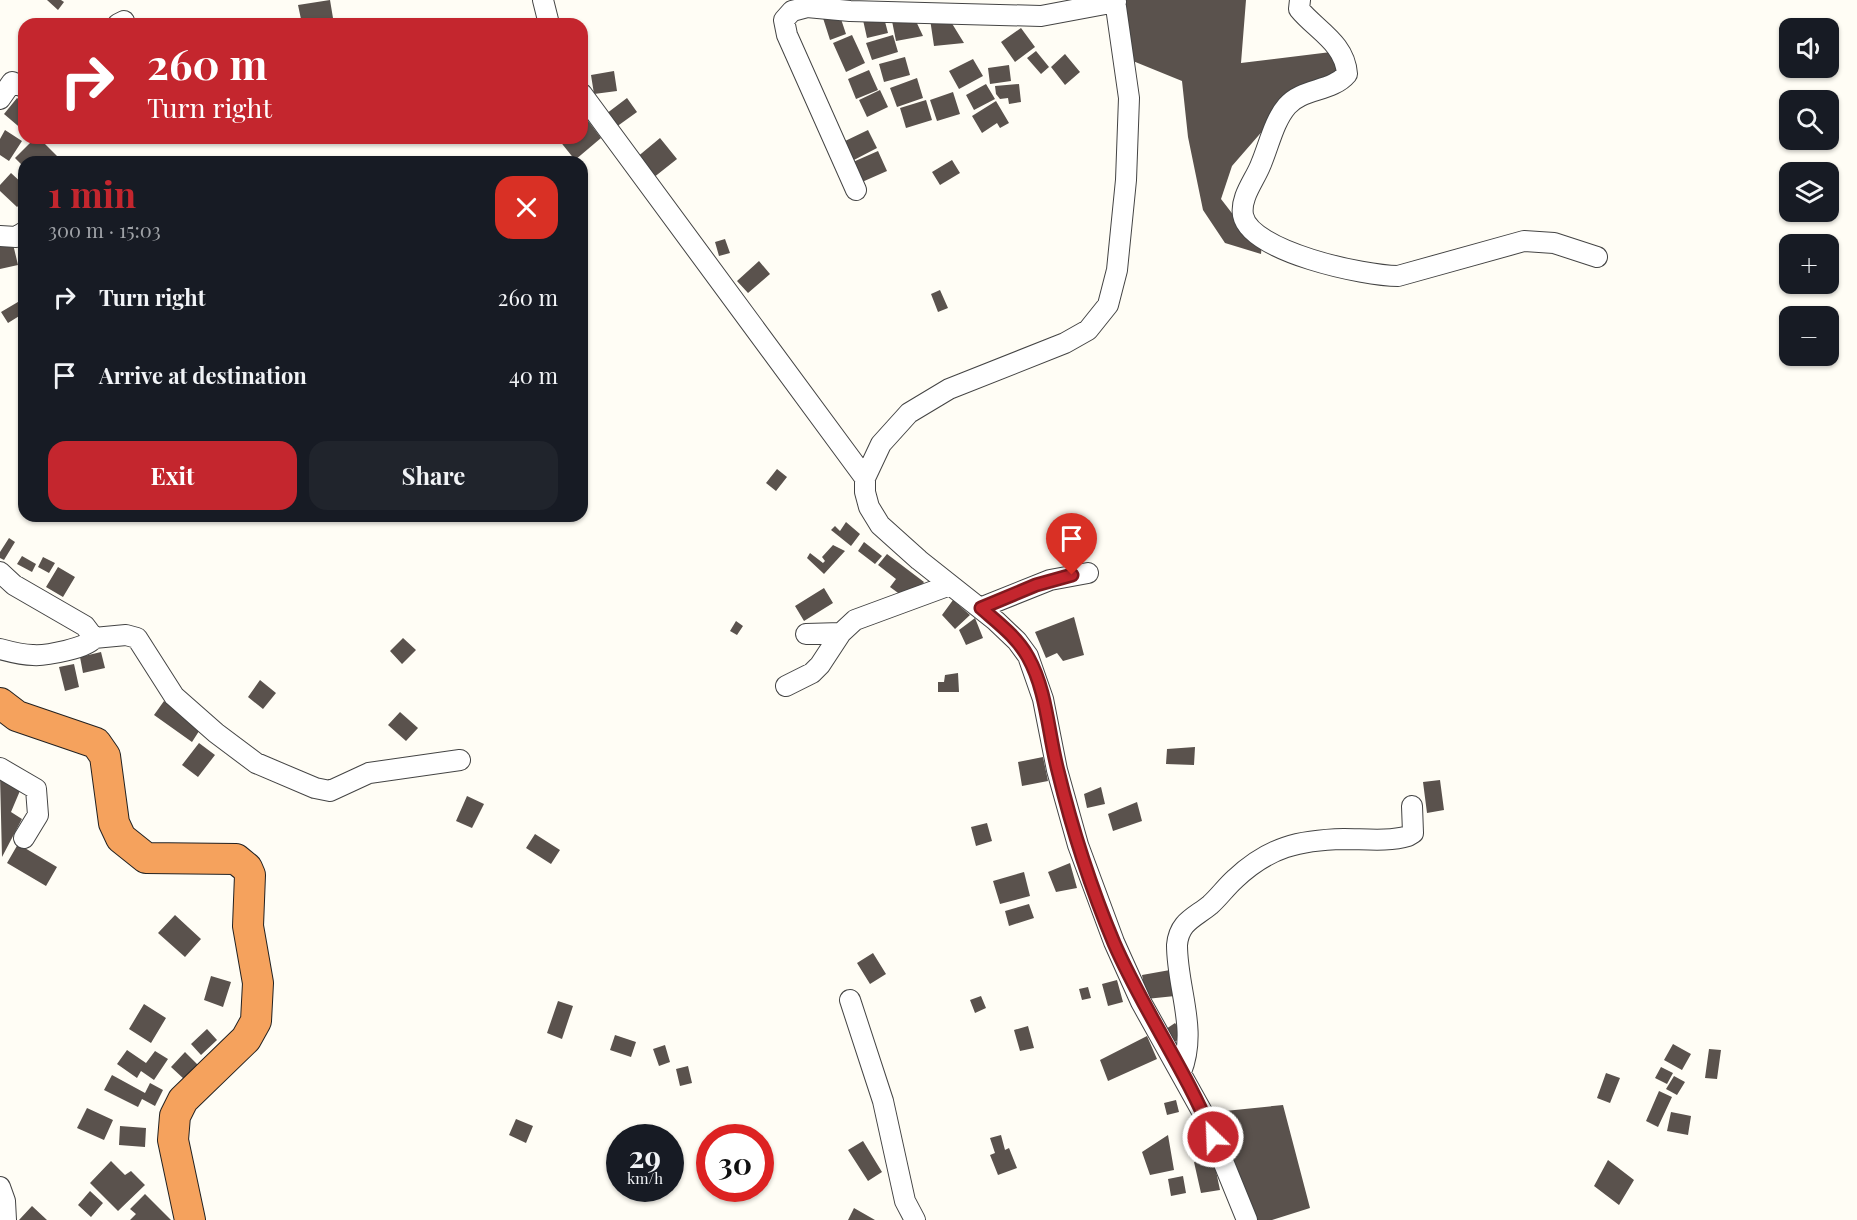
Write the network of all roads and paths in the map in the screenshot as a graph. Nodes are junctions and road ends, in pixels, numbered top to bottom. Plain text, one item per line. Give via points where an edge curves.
1 (543, 0) edge
2 (1300, 0) edge
3 (1115, 1) edge
4 (1019, 8) edge
5 (548, 18) edge
6 (18, 84) edge
7 (0, 99) edge
8 (588, 102) edge
9 (856, 190) dead end
10 (0, 236) edge
11 (18, 236) edge
12 (1597, 257) dead end
13 (865, 478) junction
14 (0, 572) edge
15 (1088, 573) dead end
16 (950, 585) junction
17 (981, 608) junction
18 (841, 633) junction
19 (807, 634) dead end
20 (94, 638) junction
21 (0, 649) edge
22 (786, 686) dead end
23 (0, 703) edge
24 (460, 759) dead end
25 (0, 768) edge
26 (1412, 807) dead end
27 (24, 838) dead end
28 (850, 1000) dead end
29 (1181, 1072) junction
30 (0, 1187) edge
31 (6, 1220) edge
32 (190, 1220) edge
33 (915, 1220) edge
34 (1246, 1220) edge

1 - 5 street
2 - 12 street via 1299,9 1341,53 1347,74 1340,82 1296,98 1283,111 1243,202 1247,225 1253,232 1344,270 1379,276 1398,276 1524,241 1554,243
3 - 4 street via 1055,15
3 - 13 street via 1128,110 1118,259 1108,305 1088,330 1073,339 949,389 909,413 881,444
4 - 9 street via 850,11 807,7 785,16 787,35
6 - 7 street via 12,82
8 - 13 street
10 - 11 street
13 - 16 street via 869,507 880,525
14 - 20 street via 14,585 85,626
15 - 17 street via 1050,580
16 - 17 street
16 - 18 street via 864,615
17 - 29 street via 1017,641 1037,677 1078,844 1136,992
18 - 19 street
18 - 22 street via 812,673
20 - 21 street via 87,645 46,655
20 - 24 street via 137,638 174,696 216,733 256,763 315,788 330,791 369,773
23 - 32 highway via 17,716 96,743 105,756 114,823 121,838 137,854 146,858 236,859 250,875 248,926 258,983 256,1021 246,1039 183,1100 175,1116 173,1140
25 - 27 street via 36,789 38,815
26 - 29 street via 1415,827 1408,836 1306,840 1289,845 1235,878 1190,918 1178,935 1177,945 1189,1027
28 - 33 street via 883,1101 905,1201
29 - 34 street via 1205,1117
30 - 31 street

